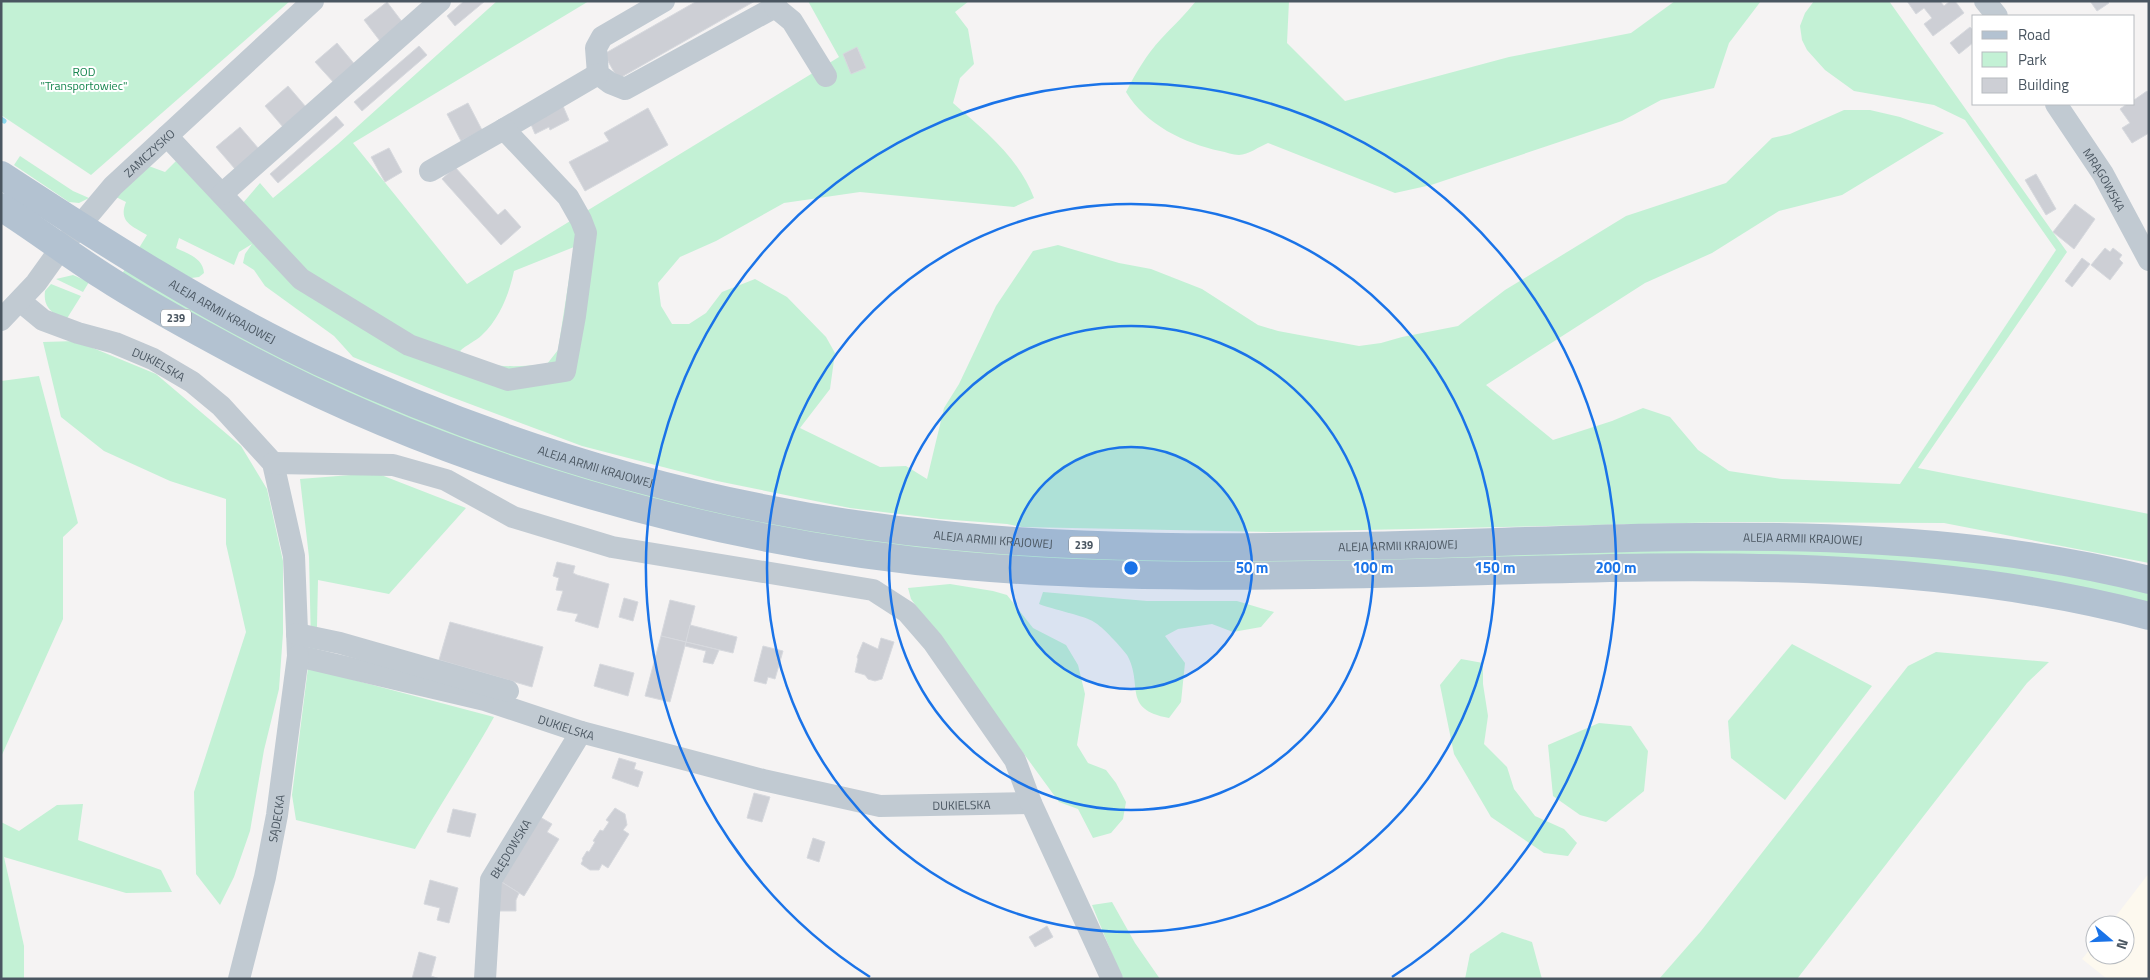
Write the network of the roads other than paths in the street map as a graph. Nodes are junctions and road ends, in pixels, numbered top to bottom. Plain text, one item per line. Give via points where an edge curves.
1 (313, 1) edge
2 (440, 1) edge
3 (664, 1) edge
4 (1986, 1) edge
5 (776, 4) edge
6 (1996, 15) edge
7 (598, 74) junction
8 (826, 76) dead end
9 (2057, 105) edge
10 (504, 129) junction
11 (167, 136) junction
12 (430, 170) dead end
13 (1, 175) edge
14 (222, 194) junction
15 (1, 206) edge
16 (79, 226) junction
17 (61, 248) junction
18 (2149, 260) edge
19 (20, 301) junction
20 (1, 320) edge
21 (273, 463) junction
22 (879, 556) junction
23 (2149, 580) edge
24 (873, 590) junction
25 (2149, 616) edge
26 (297, 634) junction
27 (298, 656) junction
28 (508, 691) dead end
29 (581, 732) junction
30 (1031, 803) junction
31 (239, 979) edge
32 (484, 979) edge
33 (1112, 979) edge

1 - 11 street, ZAMCZYSKO
2 - 14 street
3 - 7 street via 602,37 596,48
4 - 6 street
5 - 7 street via 624,89
5 - 8 street via 792,21
7 - 10 street
9 - 18 street, MRĄGOWSKA via 2103,174
10 - 12 street
10 - 14 street via 568,197 586,233 565,371 508,380 410,345 301,279
11 - 14 street
11 - 16 street, ZAMCZYSKO via 113,186
13 - 16 main road, ALEJA ARMII KRAJOWEJ / 239
15 - 17 main road, 239
16 - 17 street, ZAMCZYSKO
16 - 23 main road, ALEJA ARMII KRAJOWEJ / 239 via 186,292 265,335 422,405 524,444 624,475 813,517 948,536 1128,547 1706,538 1903,542 2026,556
17 - 19 street, ZAMCZYSKO
17 - 22 main road, 239 via 110,281 225,346 325,395 442,444 543,480 633,506 771,538
19 - 20 street, ZAMCZYSKO
19 - 21 street, DUKIELSKA via 43,320 122,346 153,359 192,382 221,406
21 - 24 street via 393,465 446,480 513,517 612,547
21 - 26 street, DUKIELSKA via 294,556
22 - 24 street
22 - 25 main road, 239 via 1000,569 1139,575 1311,576 1680,568 1846,570 2019,588
24 - 30 street via 907,612 933,642 1015,760
26 - 27 street, DUKIELSKA
26 - 28 street via 340,643
27 - 29 street, DUKIELSKA via 485,700
27 - 31 street, SĄDECKA via 266,877
29 - 30 street, DUKIELSKA via 762,780 880,806
29 - 32 street, BŁĘDOWSKA via 491,880
30 - 33 street

